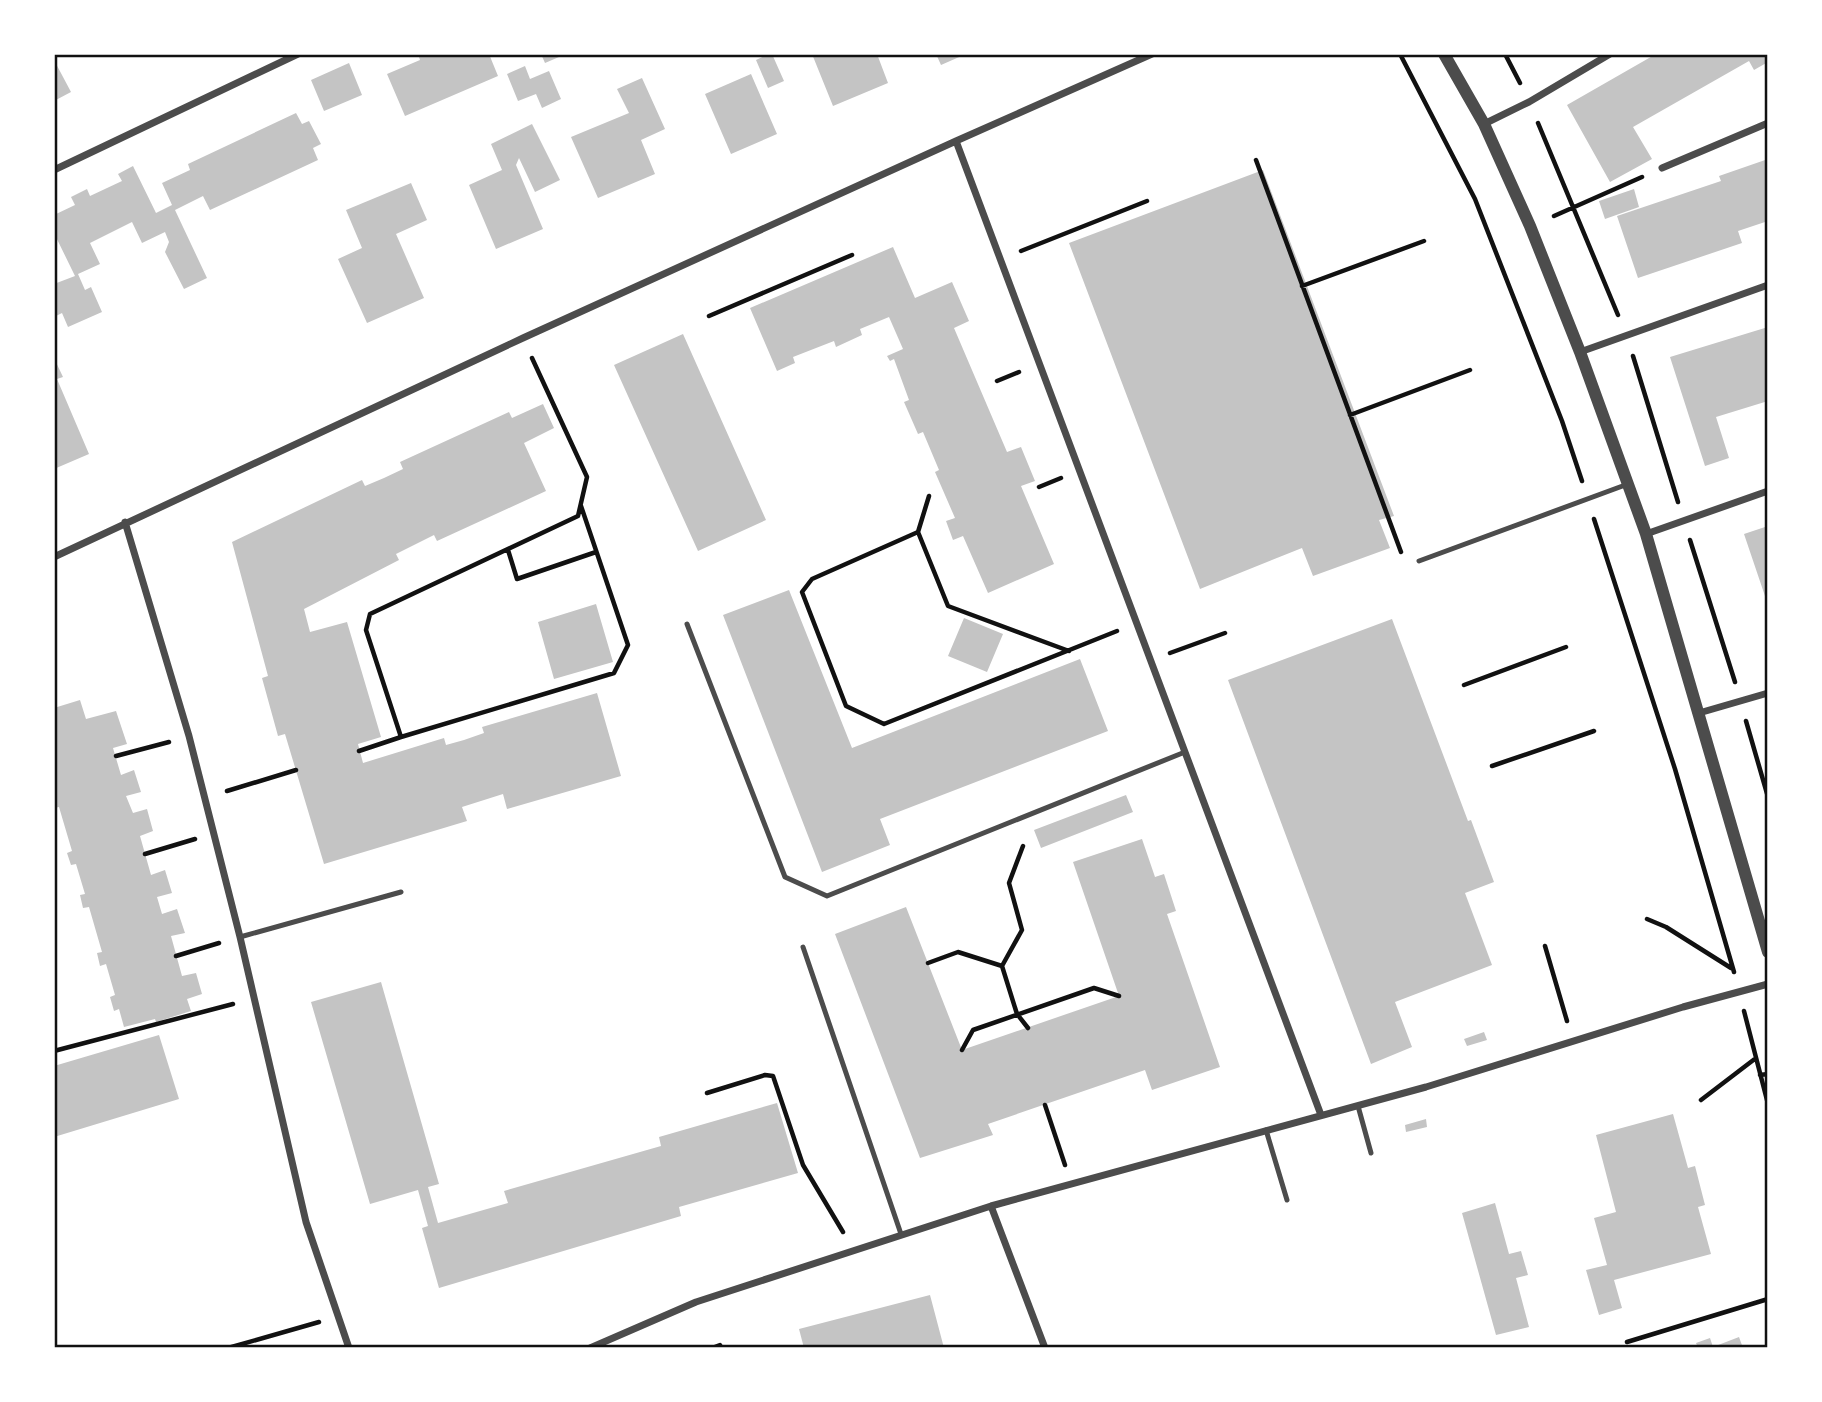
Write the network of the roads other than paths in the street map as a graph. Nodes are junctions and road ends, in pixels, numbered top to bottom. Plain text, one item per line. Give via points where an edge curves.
1 (298, 54) edge
2 (1152, 54) edge
3 (1444, 54) edge
4 (1610, 54) edge
5 (1768, 123) edge
6 (1484, 124) junction
7 (956, 141) junction
8 (1662, 169) road end
9 (54, 170) edge
10 (1768, 285) edge
11 (1580, 352) junction
12 (1628, 484) junction
13 (1768, 491) edge
14 (125, 522) junction
15 (1646, 534) junction
16 (54, 557) edge
17 (1419, 561) dead end
18 (687, 625) dead end
19 (1768, 693) edge
20 (1699, 713) junction
21 (1185, 752) junction
22 (401, 892) dead end
23 (240, 937) junction
24 (803, 947) dead end
25 (1768, 952) edge
26 (1768, 984) edge
27 (1358, 1106) junction
28 (1321, 1115) junction
29 (1266, 1130) junction
30 (1371, 1153) dead end
31 (1287, 1200) dead end
32 (991, 1206) junction
33 (901, 1234) junction
34 (349, 1348) edge
35 (590, 1348) edge
36 (1045, 1348) edge

1 - 9 street
2 - 7 street
3 - 6 street
4 - 6 street
5 - 8 street
6 - 11 street
7 - 14 street
7 - 21 street
10 - 11 street
11 - 12 street
12 - 15 street
12 - 17 lane
13 - 15 street
14 - 16 street
14 - 23 street via 189,736
15 - 20 street
18 - 21 lane via 785,877 827,896
19 - 20 street
20 - 25 street
21 - 28 street
22 - 23 lane
23 - 34 street via 306,1222
24 - 33 lane
26 - 27 street
27 - 28 street
27 - 30 lane
28 - 29 street
29 - 31 lane
29 - 32 street
32 - 33 street
32 - 36 street
33 - 35 street via 696,1302

